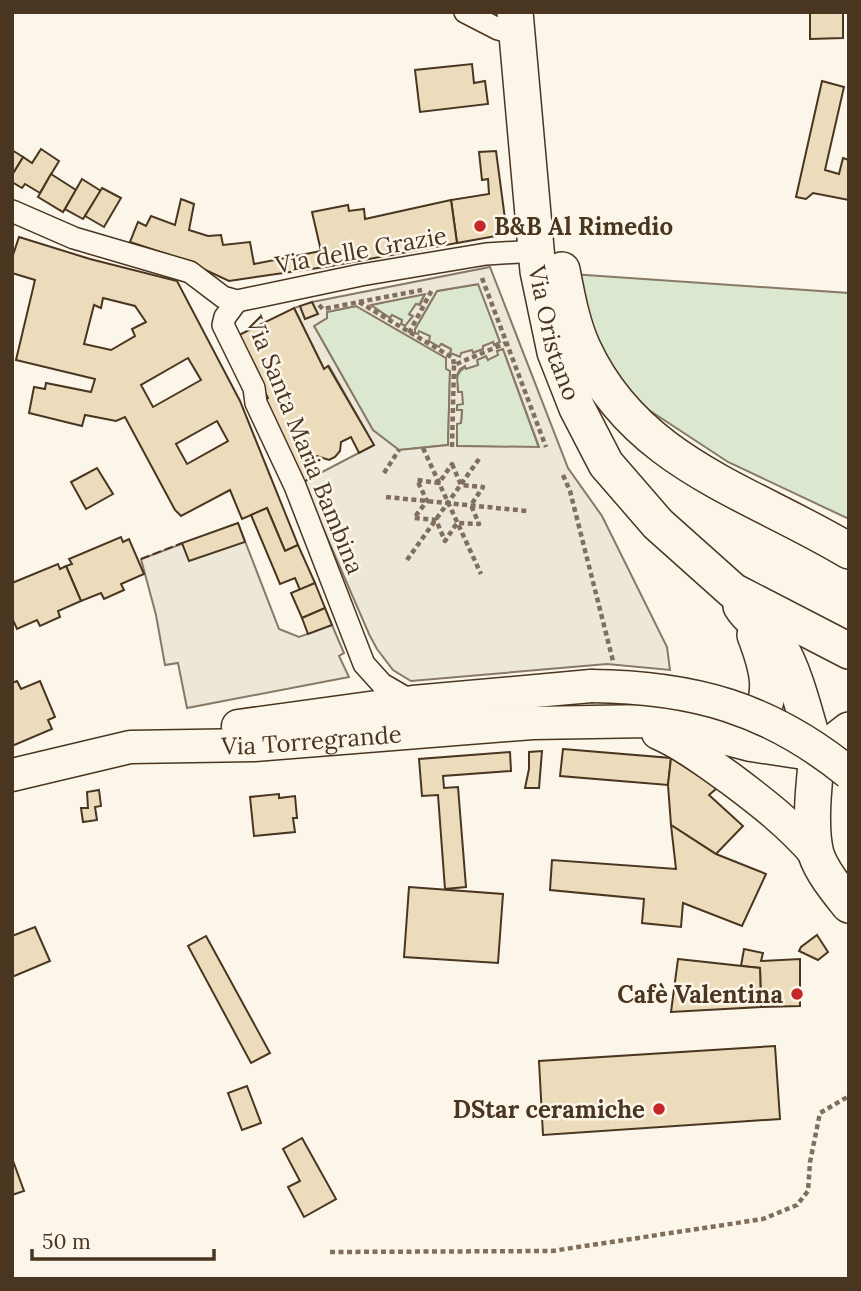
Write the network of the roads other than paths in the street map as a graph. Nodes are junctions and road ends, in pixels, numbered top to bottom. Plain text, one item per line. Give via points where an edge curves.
1 (465, 12) edge
2 (516, 23) edge
3 (531, 200) junction
4 (12, 211) edge
5 (536, 251) junction
6 (237, 301) junction
7 (849, 551) edge
8 (739, 602) junction
9 (849, 651) edge
10 (413, 702) junction
11 (613, 722) junction
12 (849, 730) edge
13 (723, 737) junction
14 (130, 747) junction
15 (817, 755) junction
16 (849, 773) edge
17 (12, 775) edge
18 (816, 854) junction
19 (849, 905) edge

1 - 2 street via 498,29
2 - 3 main road, Via Oristano
3 - 5 main road, Via Oristano
3 - 7 main road via 557,247 581,345 599,379 627,415 682,461
4 - 6 street, Via Santa Maria Bambina via 107,250 181,268 223,297
5 - 6 street, Via delle Grazie via 486,254
5 - 8 main road, Via Oristano via 555,352 606,464 658,524
6 - 10 street, Via Santa Maria Bambina via 223,325 295,486 364,664 382,684
8 - 9 main road, Via Oristano
8 - 13 main road via 763,656 767,694 753,722
8 - 15 main road, Via Oristano via 780,647
10 - 14 main road via 233,727
10 - 16 main road, bridge via 591,686 702,696 756,714 801,737
11 - 13 main road, Via Torregrande via 651,721
11 - 14 main road, Via Torregrande via 518,723 254,745
11 - 18 main road, Via Torregrande via 659,733 686,746 793,827
12 - 15 main road
13 - 15 main road, Via Torregrande
14 - 17 main road, Via Torregrande
15 - 18 main road
18 - 19 main road

